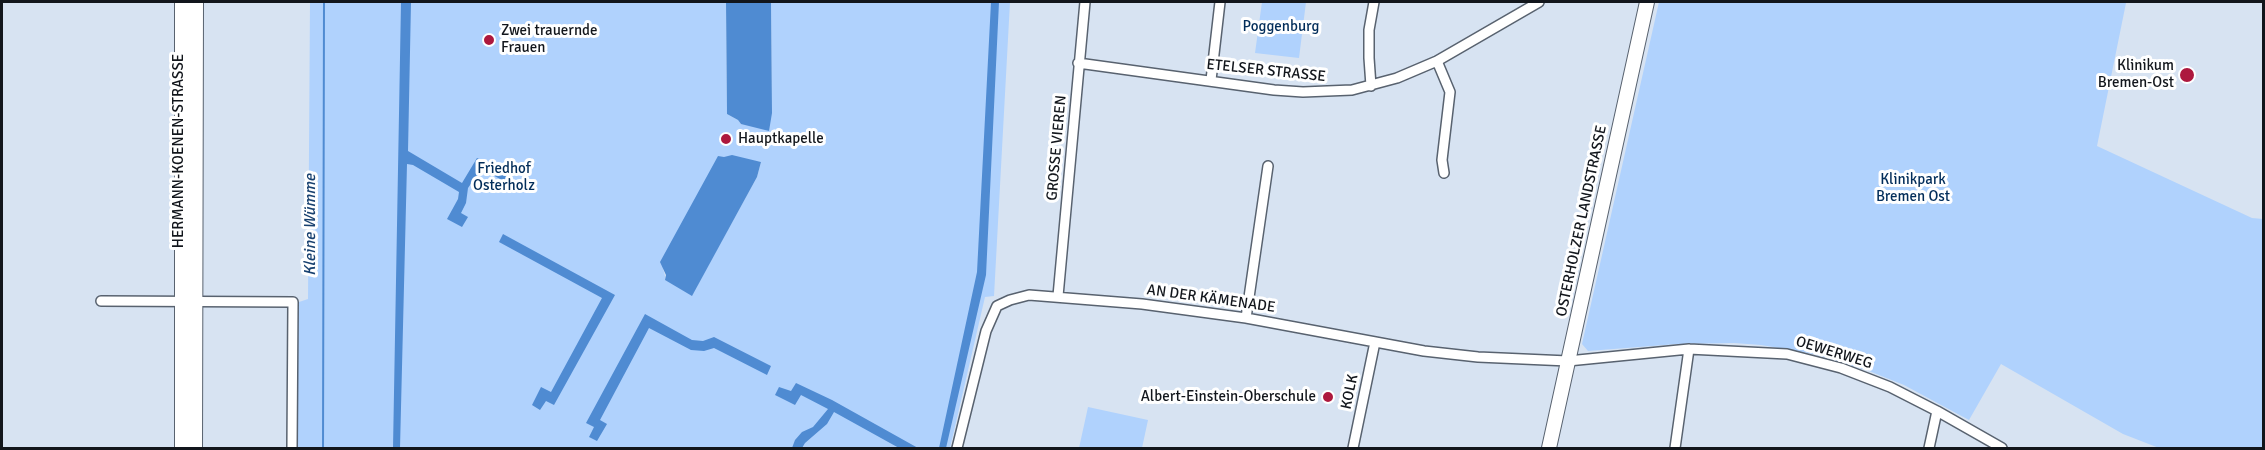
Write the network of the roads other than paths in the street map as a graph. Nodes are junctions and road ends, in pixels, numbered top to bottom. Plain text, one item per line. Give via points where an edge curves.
1 (182, 2) edge
2 (196, 2) edge
3 (1085, 2) edge
4 (1220, 2) edge
5 (1374, 2) edge
6 (1539, 2) edge
7 (1647, 2) edge
8 (1437, 61) junction
9 (1078, 63) junction
10 (1211, 80) junction
11 (1371, 86) junction
12 (1268, 166) dead end
13 (1444, 173) dead end
14 (1058, 296) junction
15 (101, 301) dead end
16 (189, 301) junction
17 (1246, 318) junction
18 (1376, 342) junction
19 (1689, 349) junction
20 (1568, 361) junction
21 (1937, 411) junction
22 (182, 448) edge
23 (195, 448) edge
24 (292, 448) edge
25 (957, 448) edge
26 (1353, 448) edge
27 (1549, 448) edge
28 (1674, 448) edge
29 (1929, 448) edge
30 (2002, 448) edge

1 - 16 main road, HERMANN-KOENEN-STRASSE
2 - 16 main road, HERMANN-KOENEN-STRASSE
3 - 9 street, GROSSE VIEREN
4 - 10 street
5 - 11 street via 1369,30
6 - 8 street, ETELSER STRASSE
7 - 20 main road, OSTERHOLZER LANDSTRASSE
8 - 11 street, ETELSER STRASSE
8 - 13 street via 1450,92
9 - 10 street, ETELSER STRASSE
9 - 14 street, GROSSE VIEREN
10 - 11 street, ETELSER STRASSE via 1303,92
12 - 17 street
14 - 17 street, AN DER KÄMENADE
14 - 25 street, AN DER KÄMENADE via 1029,295 997,306 986,331
15 - 16 street
16 - 22 main road, HERMANN-KOENEN-STRASSE
16 - 23 main road, HERMANN-KOENEN-STRASSE
16 - 24 street via 293,302
17 - 18 street, AN DER KÄMENADE
18 - 20 street, AN DER KÄMENADE via 1478,357
18 - 26 street, KOLK
19 - 20 street, OEWERWEG
19 - 21 street, OEWERWEG via 1741,350 1805,358 1890,387
19 - 28 street
20 - 27 main road, OSTERHOLZER LANDSTRASSE
21 - 29 street
21 - 30 street, OEWERWEG

